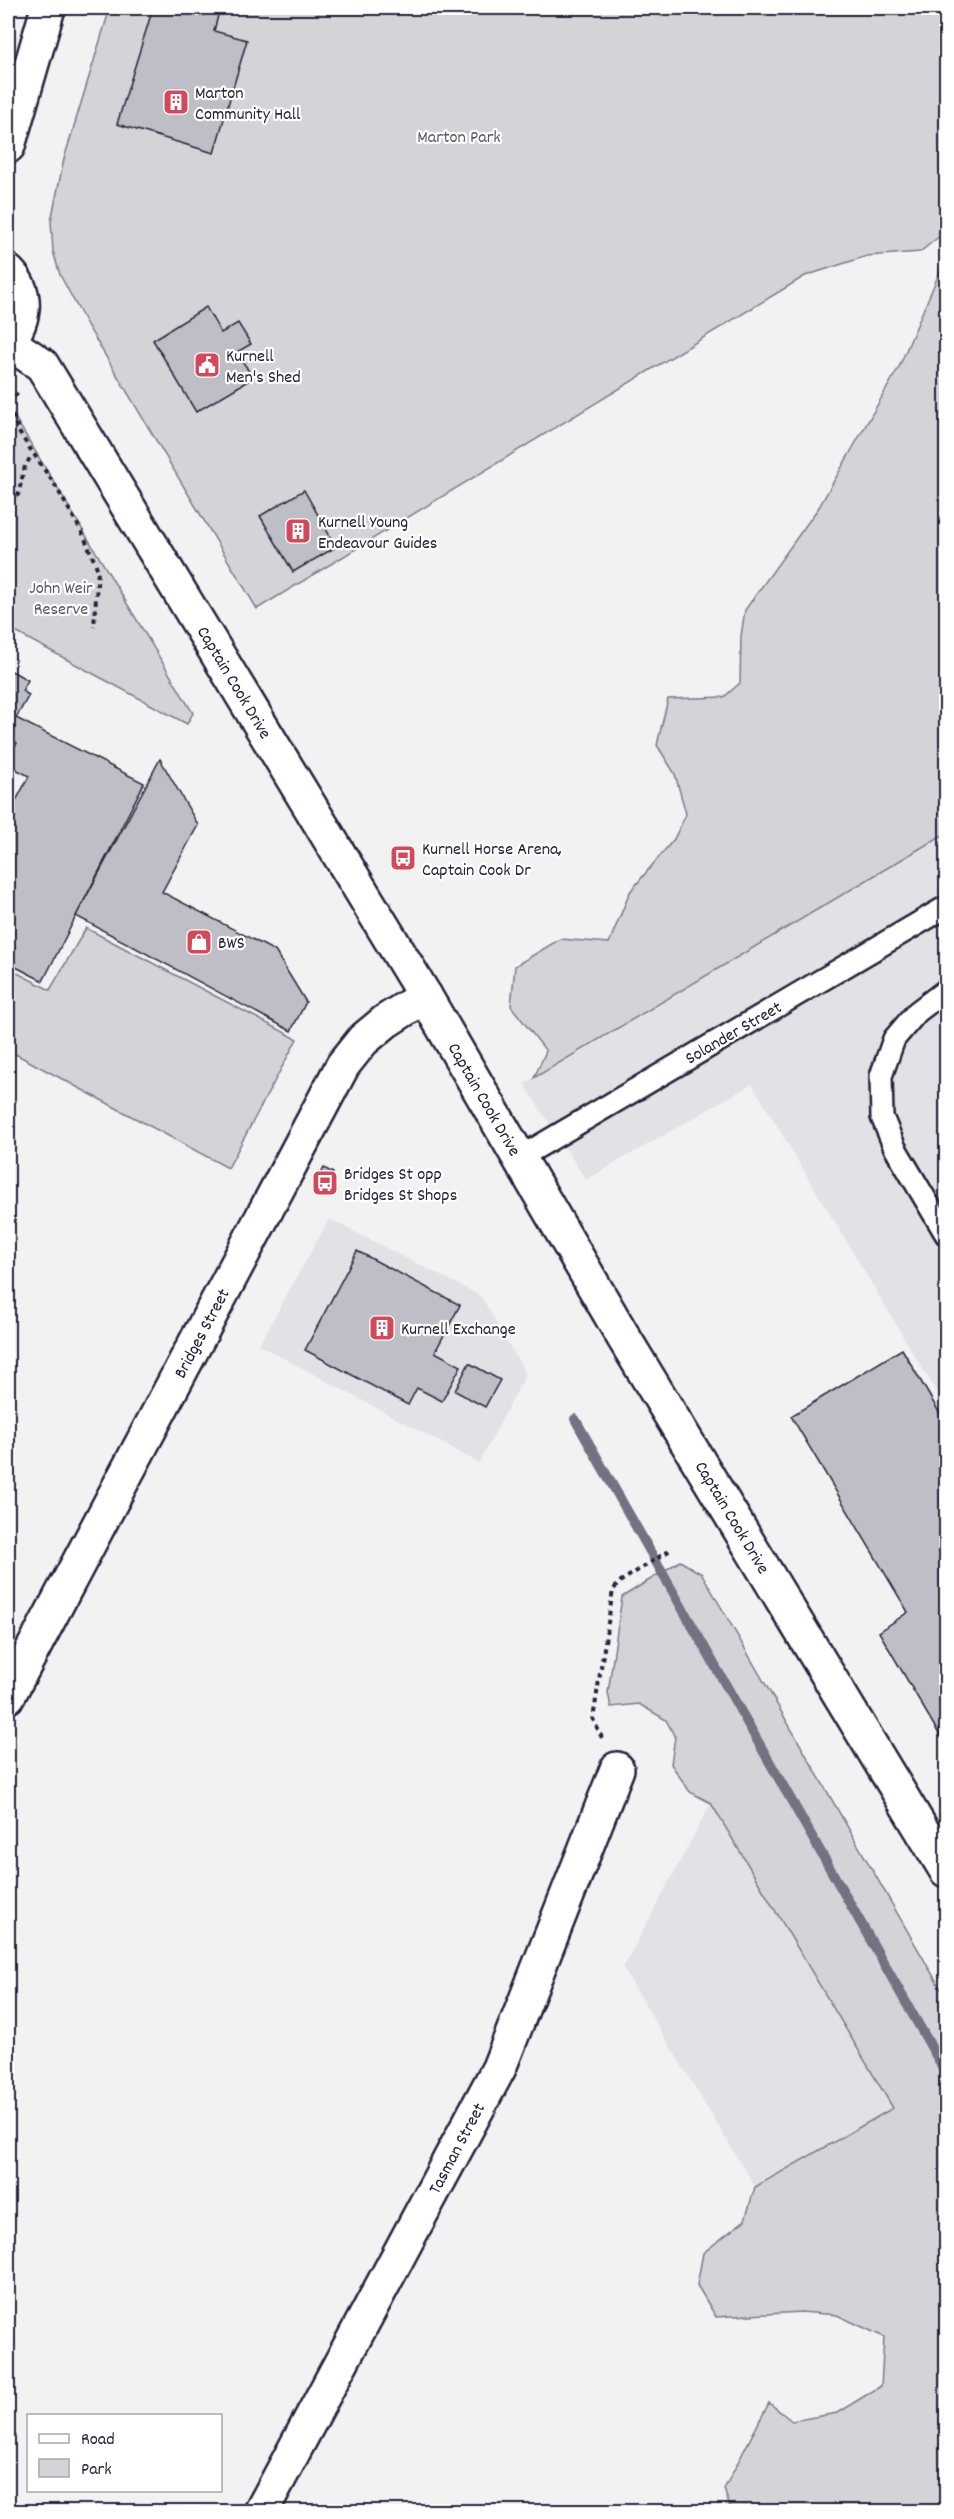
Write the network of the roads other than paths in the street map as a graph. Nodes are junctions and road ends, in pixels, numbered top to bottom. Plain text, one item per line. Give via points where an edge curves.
1 (48, 8) edge
2 (8, 146) edge
3 (8, 272) edge
4 (8, 342) edge
5 (946, 907) edge
6 (946, 990) edge
7 (425, 996) junction
8 (519, 1158) junction
9 (946, 1234) edge
10 (8, 1696) edge
11 (617, 1769) road end
12 (946, 1870) edge
13 (261, 2511) edge

1 - 2 main road
3 - 4 main road via 22,294 23,312
4 - 7 main road, Captain Cook Drive via 42,365
5 - 8 lane, Solander Street
6 - 9 lane via 917,1012 894,1039 881,1076 882,1117 895,1148
7 - 8 main road, Captain Cook Drive
7 - 10 main road, Bridges Street via 363,1040 343,1065
8 - 12 main road, Captain Cook Drive
11 - 13 main road, Tasman Street via 499,2068

